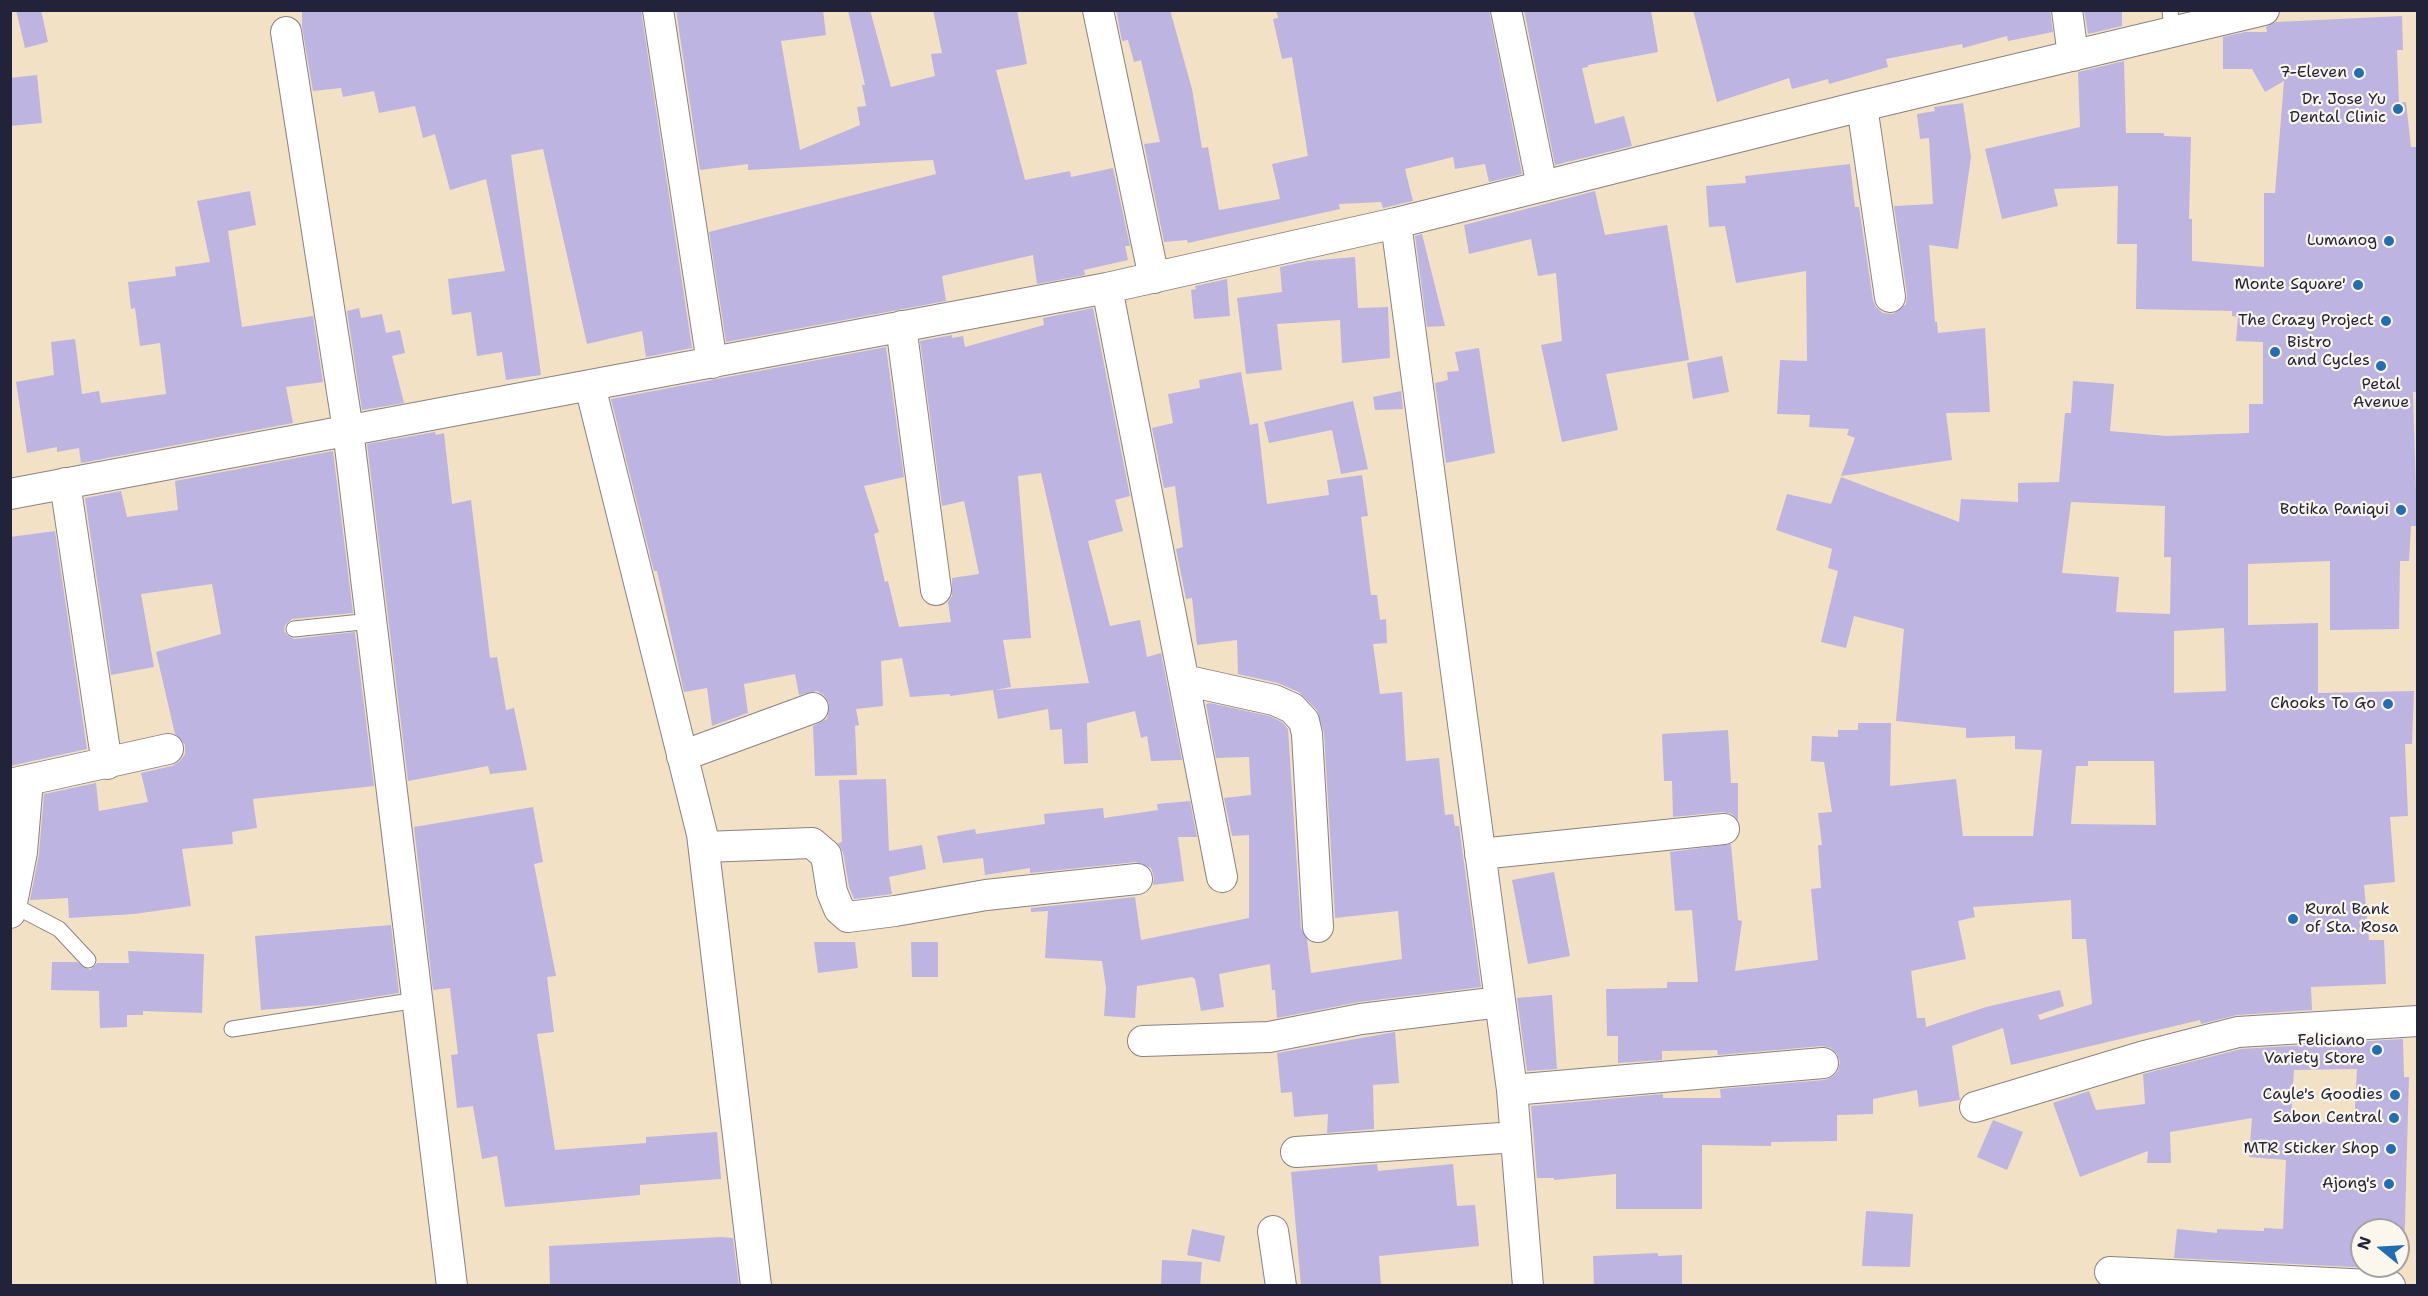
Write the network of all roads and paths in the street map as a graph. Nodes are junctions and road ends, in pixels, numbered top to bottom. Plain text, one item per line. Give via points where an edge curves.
1 (658, 10) edge
2 (1098, 10) edge
3 (1506, 10) edge
4 (2067, 10) edge
5 (2264, 10) edge
6 (2171, 21) edge
7 (286, 32) dead end
8 (2073, 56) junction
9 (1862, 106) junction
10 (1542, 186) junction
11 (1396, 223) junction
12 (1154, 278) junction
13 (1107, 288) junction
14 (1890, 297) dead end
15 (901, 326) junction
16 (712, 363) junction
17 (590, 386) junction
18 (348, 430) junction
19 (65, 483) junction
20 (10, 494) edge
21 (936, 590) dead end
22 (371, 621) junction
23 (294, 628) dead end
24 (1184, 680) junction
25 (813, 708) dead end
26 (168, 748) dead end
27 (682, 756) junction
28 (107, 764) junction
29 (19, 782) edge
30 (1725, 829) dead end
31 (704, 847) junction
32 (1480, 854) junction
33 (1222, 877) dead end
34 (1137, 879) dead end
35 (11, 904) edge
36 (10, 913) edge
37 (1318, 927) dead end
38 (88, 960) dead end
39 (417, 1000) junction
40 (1500, 1002) junction
41 (2418, 1021) edge
42 (232, 1029) dead end
43 (1143, 1041) dead end
44 (1823, 1063) dead end
45 (1512, 1090) junction
46 (1975, 1107) dead end
47 (1516, 1137) junction
48 (1296, 1152) dead end
49 (1273, 1231) dead end
50 (2110, 1272) dead end
51 (452, 1286) edge
52 (756, 1286) edge
53 (1281, 1286) edge
54 (1528, 1286) edge
55 (2390, 1286) edge

1 - 16 street
2 - 12 street
3 - 10 street
4 - 8 street
5 - 6 street
6 - 8 street
7 - 18 street
8 - 9 street
9 - 10 street
9 - 14 street
10 - 11 street
11 - 12 street
11 - 32 street
12 - 13 street
13 - 15 street
13 - 24 street
15 - 16 street
15 - 21 street
16 - 17 street
17 - 18 street
17 - 27 street
18 - 19 street
18 - 22 street
19 - 20 street
19 - 28 street
22 - 23 lane
22 - 39 street
24 - 33 street
24 - 37 street via 1274,700 1292,708 1304,721
25 - 27 street
26 - 28 street
27 - 31 street
28 - 29 street
29 - 35 street via 22,852
30 - 32 street
31 - 34 street via 812,843 826,855 838,909 848,916
31 - 52 street
32 - 40 street
35 - 36 street
35 - 38 lane via 59,929
39 - 42 lane
39 - 51 street
40 - 43 street via 1361,1019 1269,1037
40 - 45 street
41 - 46 street via 2238,1032
44 - 45 street
45 - 47 street
47 - 48 street
47 - 54 street
49 - 53 street
50 - 55 street

